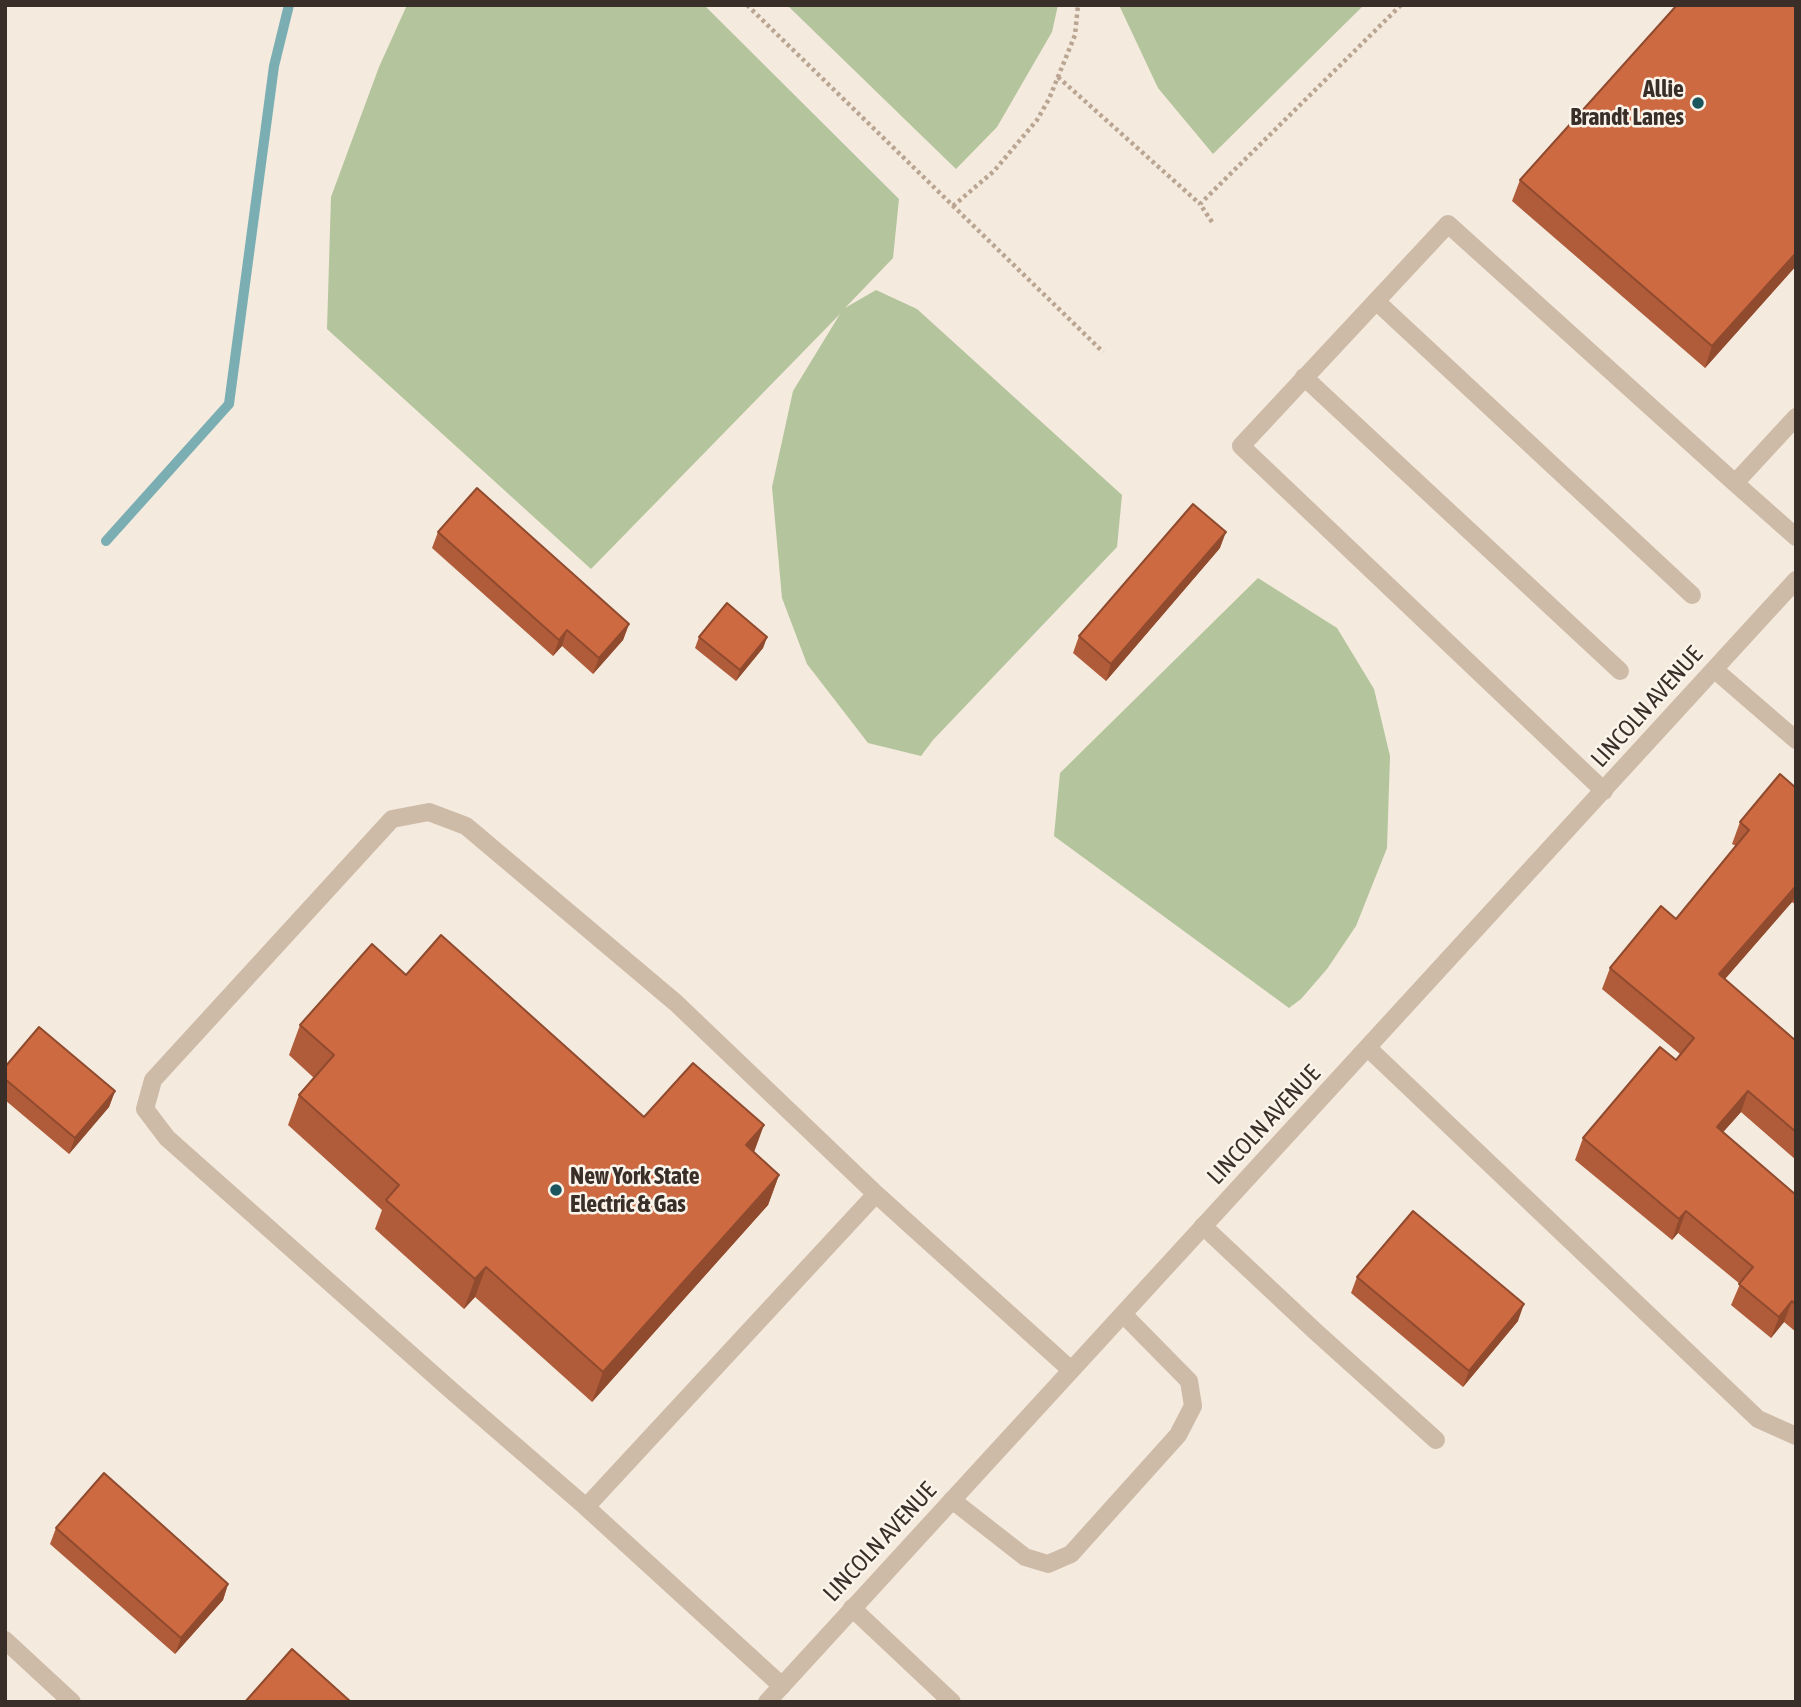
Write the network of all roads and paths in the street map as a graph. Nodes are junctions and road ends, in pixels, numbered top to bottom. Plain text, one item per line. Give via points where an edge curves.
1 (747, 5) edge
2 (1078, 5) edge
3 (1401, 5) edge
4 (1058, 77) junction
5 (1199, 204) junction
6 (953, 206) junction
7 (1212, 222) dead end
8 (1376, 301) junction
9 (1103, 352) dead end
10 (1304, 377) junction
11 (1796, 417) edge
12 (1735, 483) junction
13 (1796, 537) edge
14 (1796, 580) edge
15 (1692, 595) dead end
16 (1715, 670) junction
17 (1620, 671) dead end
18 (1796, 740) edge
19 (1604, 791) junction
20 (1368, 1048) junction
21 (876, 1194) junction
22 (1203, 1226) junction
23 (1122, 1314) junction
24 (1071, 1370) junction
25 (1796, 1436) edge
26 (1436, 1440) dead end
27 (952, 1500) junction
28 (586, 1507) junction
29 (852, 1608) junction
30 (5, 1640) edge
31 (782, 1686) junction
32 (72, 1702) edge
33 (767, 1702) edge
34 (952, 1702) edge

1 - 6 path
2 - 4 path via 1075,35
3 - 5 path
4 - 5 path
4 - 6 path via 1037,120 993,171
5 - 7 path
6 - 9 path
8 - 10 street
8 - 12 street via 1448,224
8 - 15 street
10 - 17 street
10 - 19 street via 1241,446
11 - 12 street
12 - 13 street
14 - 16 street, LINCOLN AVENUE
16 - 18 street
16 - 19 street, LINCOLN AVENUE
19 - 20 street, LINCOLN AVENUE
20 - 22 street, LINCOLN AVENUE
20 - 25 street via 1758,1419
21 - 24 street
21 - 28 street
21 - 28 street via 676,1003 466,826 429,812 392,819 153,1080 145,1110 167,1138
22 - 23 street, LINCOLN AVENUE
22 - 26 street
23 - 24 street, LINCOLN AVENUE
23 - 27 street via 1189,1381 1193,1406 1178,1435 1071,1554 1048,1564 1025,1557
24 - 27 street, LINCOLN AVENUE
27 - 29 street, LINCOLN AVENUE
28 - 31 street
29 - 31 street, LINCOLN AVENUE
29 - 34 street
30 - 32 street
31 - 33 street, LINCOLN AVENUE

